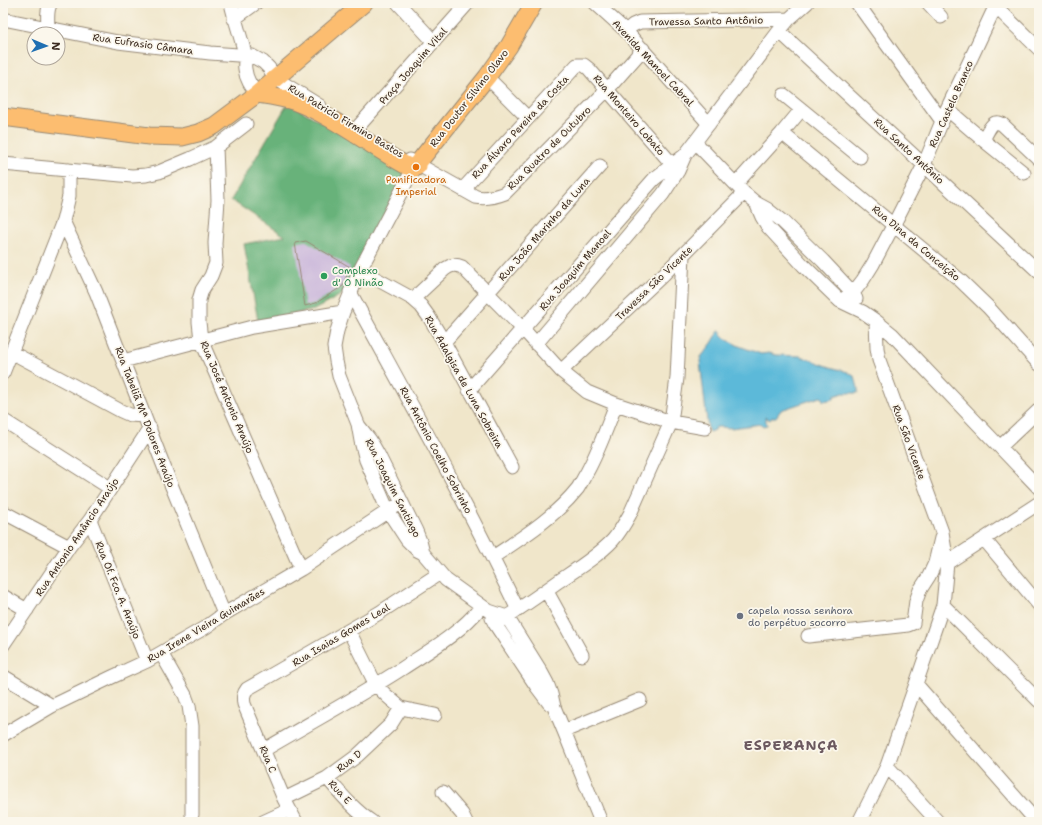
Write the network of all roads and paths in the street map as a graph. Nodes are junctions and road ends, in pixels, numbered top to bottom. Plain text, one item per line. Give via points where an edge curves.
1 (51, 3) edge
2 (231, 3) edge
3 (256, 3) edge
4 (364, 3) edge
5 (398, 3) edge
6 (468, 3) edge
7 (534, 3) edge
8 (595, 3) edge
9 (807, 3) edge
10 (857, 3) edge
11 (928, 3) edge
12 (995, 4) edge
13 (941, 17) dead end
14 (3, 19) edge
15 (234, 19) junction
16 (789, 20) junction
17 (38, 26) edge
18 (48, 26) edge
19 (626, 31) junction
20 (779, 31) junction
21 (66, 32) edge
22 (434, 42) junction
23 (1039, 49) edge
24 (643, 50) junction
25 (245, 56) junction
26 (577, 65) joint
27 (487, 77) junction
28 (275, 78) junction
29 (607, 90) junction
30 (257, 94) junction
31 (784, 95) dead end
32 (947, 109) junction
33 (801, 110) junction
34 (3, 117) edge
35 (528, 118) junction
36 (942, 121) junction
37 (246, 124) dead end
38 (709, 124) junction
39 (357, 128) junction
40 (782, 133) junction
41 (983, 140) junction
42 (695, 142) junction
43 (216, 147) junction
44 (860, 157) dead end
45 (1039, 159) edge
46 (3, 164) edge
47 (924, 165) junction
48 (600, 166) dead end
49 (415, 167) junction
50 (676, 168) junction
51 (69, 170) junction
52 (1024, 173) dead end
53 (740, 189) junction
54 (463, 190) junction
55 (756, 203) junction
56 (64, 221) junction
57 (894, 224) junction
58 (683, 255) junction
59 (360, 270) junction
60 (1039, 272) edge
61 (350, 292) junction
62 (853, 292) junction
63 (488, 293) junction
64 (413, 299) junction
65 (840, 301) junction
66 (343, 312) junction
67 (863, 312) junction
68 (876, 321) junction
69 (522, 329) junction
70 (201, 340) junction
71 (444, 342) junction
72 (536, 344) junction
73 (11, 352) junction
74 (123, 361) junction
75 (1039, 364) edge
76 (561, 371) junction
77 (3, 373) edge
78 (470, 390) junction
79 (616, 404) junction
80 (1039, 410) edge
81 (144, 416) junction
82 (3, 420) edge
83 (670, 422) junction
84 (358, 424) junction
85 (150, 428) junction
86 (705, 428) dead end
87 (1000, 447) junction
88 (512, 467) dead end
89 (110, 488) junction
90 (1039, 488) edge
91 (401, 503) junction
92 (1039, 503) edge
93 (388, 511) junction
94 (3, 512) edge
95 (90, 520) junction
96 (942, 532) junction
97 (984, 539) junction
98 (69, 547) junction
99 (423, 553) junction
100 (493, 557) junction
101 (947, 563) junction
102 (301, 569) junction
103 (440, 573) junction
104 (546, 590) junction
105 (3, 596) edge
106 (1039, 605) edge
107 (943, 606) junction
108 (486, 608) junction
109 (27, 610) junction
110 (518, 610) junction
111 (224, 614) junction
112 (507, 617) junction
113 (495, 624) junction
114 (349, 631) junction
115 (808, 636) dead end
116 (3, 645) edge
117 (161, 653) junction
118 (582, 655) dead end
119 (147, 661) junction
120 (3, 676) edge
121 (916, 684) junction
122 (376, 685) junction
123 (243, 695) joint
124 (640, 700) dead end
125 (1039, 702) edge
126 (52, 706) junction
127 (554, 707) junction
128 (401, 708) junction
129 (435, 715) dead end
130 (564, 731) junction
131 (3, 735) edge
132 (264, 750) junction
133 (887, 766) junction
134 (327, 778) junction
135 (444, 792) dead end
136 (286, 804) junction
137 (192, 815) dead end
138 (263, 822) edge
139 (296, 822) edge
140 (372, 822) edge
141 (466, 822) edge
142 (601, 822) edge
143 (859, 822) edge
144 (938, 822) edge
145 (1037, 822) edge

1 - 18 street via 48,7
2 - 15 street
3 - 15 street
4 - 28 main road
5 - 22 street
6 - 22 street, Praça Joaquim Vital
7 - 27 main road, Rua Doutor Silvino Olavo
8 - 19 street, Avenida Manoel Cabral
9 - 16 street, Rua Joaquim Manoel
10 - 36 street
11 - 13 street
12 - 23 street
12 - 32 street, Rua Castelo Branco
14 - 17 street, Rua Eufrasio Câmara
15 - 25 street
16 - 19 street, Travessa Santo Antônio via 640,22 632,24
16 - 20 street, Rua Joaquim Manoel
19 - 24 street, Avenida Manoel Cabral
20 - 38 street, Rua Joaquim Manoel
20 - 47 street, Rua Santo Antônio
21 - 25 street, Rua Eufrasio Câmara via 118,42
22 - 39 street, Praça Joaquim Vital
24 - 29 street, Rua Quatro de Outubro
24 - 38 street, Avenida Manoel Cabral
25 - 28 street, Rua Eufrasio Câmara via 252,56 263,62
25 - 30 street via 246,76
26 - 29 street, Rua Monteiro Lobato via 584,65 589,69
26 - 35 street, Rua Álvaro Pereira da Costa
27 - 35 street
27 - 49 main road, Rua Doutor Silvino Olavo
28 - 30 main road
28 - 39 street, Rua Patricio Firmino Bastos
29 - 50 street, Rua Monteiro Lobato
29 - 54 street, Rua Quatro de Outubro via 505,193 483,198
30 - 34 main road via 214,126 182,137 131,134
30 - 49 main road, Rua Patricio Firmino Bastos via 307,107 340,124 391,157
31 - 33 street
32 - 36 street, Rua Castelo Branco
32 - 41 street
33 - 40 street, Travessa São Vicente
33 - 44 street
35 - 54 street, Rua Álvaro Pereira da Costa
36 - 47 street, Rua Castelo Branco
37 - 43 street
38 - 42 street, Rua Joaquim Manoel
39 - 49 street, Rua Patricio Firmino Bastos
40 - 53 street, Travessa São Vicente
40 - 57 street, Rua Dina da Conceição
41 - 45 street via 993,124 998,122
41 - 52 street
42 - 50 street, Rua Joaquim Manoel
42 - 53 street
43 - 51 street via 159,172 146,175
43 - 70 street, Rua José Antonio Araújo via 216,263 198,300
46 - 51 street
47 - 57 street, Rua Castelo Branco
47 - 60 street, Rua Santo Antônio
48 - 63 street, Rua João Marinho da Luna
49 - 54 street, Rua Quatro de Outubro
49 - 59 street, Rua Joaquim Santiago
50 - 69 street, Rua Joaquim Manoel via 654,179
50 - 72 street, Rua Joaquim Manoel via 664,194
51 - 56 street via 69,196
53 - 55 street
53 - 58 street, Travessa São Vicente
55 - 62 street via 782,221
55 - 65 street via 768,227
56 - 73 street
56 - 74 street, Rua Tabeliã Mª Dolores Araújo
57 - 62 street, Rua Castelo Branco via 870,269
57 - 75 street, Rua Dina da Conceição via 988,307
58 - 76 street, Travessa São Vicente
58 - 83 street via 677,378
59 - 61 street, Rua Joaquim Santiago
59 - 64 street
61 - 66 street, Rua Joaquim Santiago
61 - 100 street, Rua Antônio Coelho Sobrinho
62 - 65 street, Rua Castelo Branco
62 - 67 street
63 - 64 street via 462,267 451,265
63 - 69 street
63 - 71 street, Rua João Marinho da Luna
64 - 71 street, Rua Adalgisa de Luna Sobreira via 429,317
65 - 67 street
66 - 70 street via 252,327
66 - 84 street, Rua Joaquim Santiago via 334,347 340,376
67 - 68 street
68 - 87 street via 892,334
68 - 96 street, Rua São Vicente via 879,360
69 - 72 street
69 - 78 street, Rua Joaquim Manoel
70 - 74 street
70 - 102 street, Rua José Antonio Araújo
71 - 78 street, Rua Adalgisa de Luna Sobreira
72 - 76 street
73 - 77 street
73 - 81 street via 121,411
74 - 81 street, Rua Tabeliã Mª Dolores Araújo
76 - 79 street via 586,392
78 - 88 street, Rua Adalgisa de Luna Sobreira
79 - 83 street
79 - 100 street via 579,487 542,523
80 - 87 street
81 - 85 street, Rua Tabeliã Mª Dolores Araújo
82 - 89 street
83 - 86 street
83 - 104 street via 623,527 613,540 586,563
84 - 91 street, Rua Joaquim Santiago via 372,444
84 - 93 street, Rua Joaquim Santiago via 366,460
85 - 89 street, Rua Antonio Amâncio Araújo
85 - 111 street, Rua Tabeliã Mª Dolores Araújo via 170,484
87 - 90 street
89 - 95 street, Rua Antonio Amâncio Araújo
91 - 93 street, Rua Irene Vieira Guimarães
91 - 99 street, Rua Joaquim Santiago via 416,531
92 - 97 street
93 - 99 street, Rua Joaquim Santiago via 408,540
93 - 102 street, Rua Irene Vieira Guimarães
94 - 98 street
95 - 98 street, Rua Antonio Amâncio Araújo
95 - 119 street, Rua Of. Fco. A. Araújo
96 - 101 street, Rua São Vicente
96 - 115 street via 935,563 916,601 913,623
97 - 101 street
97 - 106 street
98 - 109 street, Rua Antonio Amâncio Araújo
99 - 103 street, Rua Joaquim Santiago
100 - 110 street, Rua Antônio Coelho Sobrinho
101 - 107 street, Rua São Vicente
102 - 111 street, Rua Irene Vieira Guimarães
103 - 108 street, Rua Joaquim Santiago via 452,585
103 - 114 street, Rua Isaias Gomes Leal
104 - 110 street
104 - 118 street
105 - 109 street
107 - 121 street, Rua São Vicente
107 - 125 street
108 - 112 street, Rua Joaquim Santiago
108 - 113 street
108 - 122 street via 436,647
109 - 116 street, Rua Antonio Amâncio Araújo
110 - 112 street
111 - 117 street, Rua Irene Vieira Guimarães
112 - 113 street
112 - 127 street via 540,670
113 - 127 street via 537,687
114 - 122 street
114 - 123 street, Rua Isaias Gomes Leal
117 - 119 street, Rua Irene Vieira Guimarães
117 - 137 street via 189,706 192,726
119 - 126 street, Rua Irene Vieira Guimarães
120 - 126 street
121 - 133 street, Rua São Vicente
121 - 145 street
122 - 128 street
122 - 132 street
123 - 132 street, Rua C via 244,704
124 - 130 street
126 - 131 street, Rua Irene Vieira Guimarães
127 - 130 street
128 - 129 street
128 - 134 street, Rua D via 391,724 374,741
130 - 142 street
132 - 136 street, Rua C
133 - 143 street, Rua São Vicente
133 - 144 street
134 - 136 street, Rua D
134 - 140 street, Rua E via 344,798
135 - 141 street
136 - 138 street, Rua D
136 - 139 street, Rua C

